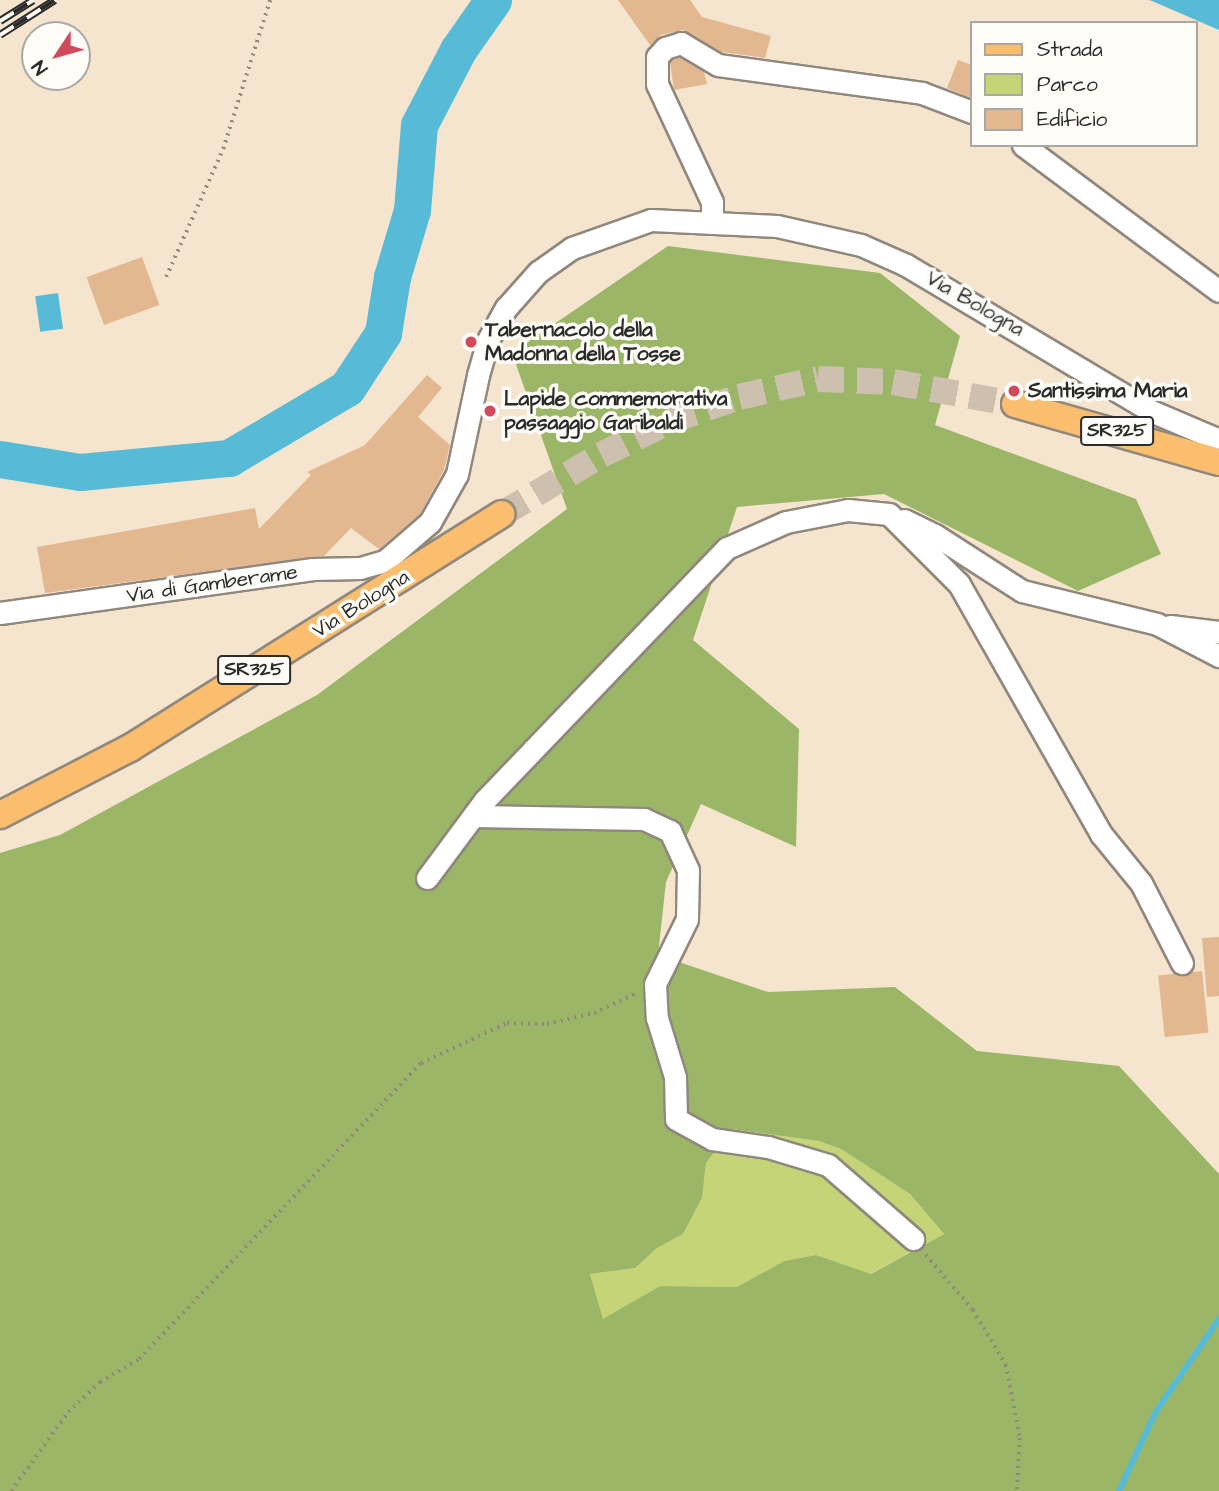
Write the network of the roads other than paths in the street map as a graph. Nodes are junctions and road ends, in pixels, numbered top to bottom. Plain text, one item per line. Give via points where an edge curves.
1 (970, 111) edge
2 (1026, 147) edge
3 (712, 223) junction
4 (1219, 291) edge
5 (1015, 404) tunnel mouth
6 (1219, 440) edge
7 (1219, 462) edge
8 (502, 514) tunnel mouth
9 (889, 514) junction
10 (415, 537) joint
11 (0, 613) edge
12 (1157, 624) junction
13 (1219, 632) edge
14 (1219, 656) edge
15 (0, 815) edge
16 (473, 816) junction
17 (427, 878) dead end
18 (1182, 963) dead end
19 (913, 1239) road end

1 - 3 street via 922,93 718,65 681,43 665,48 657,57 660,95 712,202
2 - 4 street
3 - 6 street, Via Bologna via 777,226 824,234 872,250 985,310 1151,411
3 - 10 street, Via Bologna via 651,220 610,231 572,247 538,272 506,309 488,340 457,474 442,506
5 - 7 main road, SR325
8 - 15 main road, Via Bologna / SR325 via 130,748
9 - 12 street via 935,535 1022,591
9 - 16 street via 848,510 786,522 727,548
9 - 18 street via 959,584 1101,834 1141,883
10 - 11 street, Via di Gamberame via 385,561 360,568 313,569
12 - 13 street
12 - 14 street
16 - 17 street
16 - 19 street via 644,819 670,831 688,870 687,919 655,984 657,1018 675,1077 676,1119 712,1139 768,1147 828,1165

